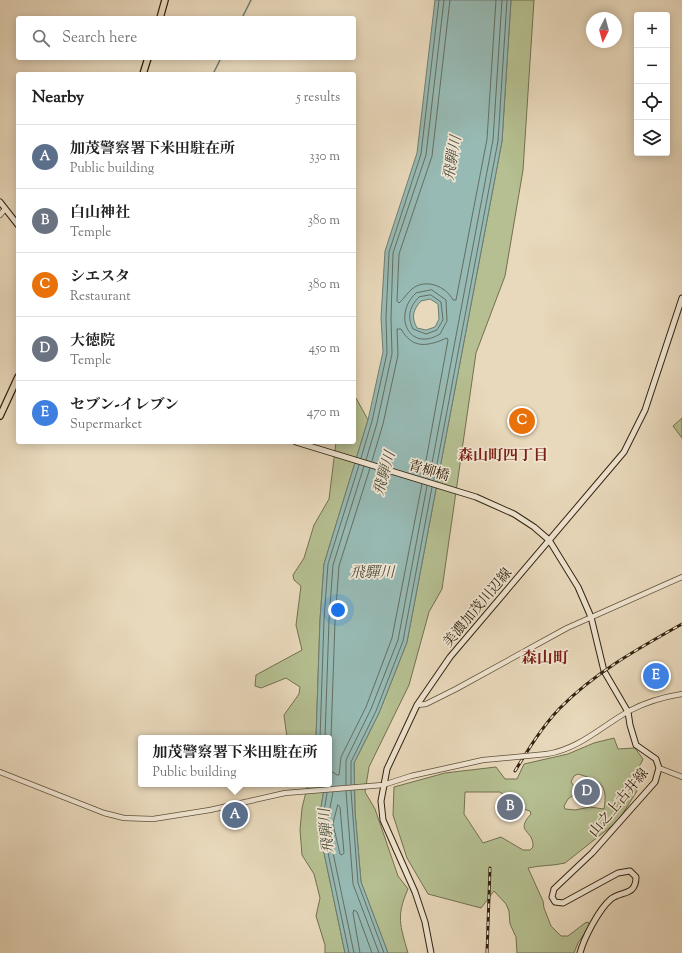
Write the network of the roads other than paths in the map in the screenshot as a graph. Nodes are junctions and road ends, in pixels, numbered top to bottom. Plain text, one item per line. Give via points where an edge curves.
1 (165, 0) edge
2 (161, 16) edge
3 (147, 60) edge
4 (144, 72) edge
5 (0, 202) edge
6 (5, 209) junction
7 (0, 215) edge
8 (16, 223) edge
9 (682, 298) edge
10 (16, 381) edge
11 (0, 416) edge
12 (302, 444) edge
13 (549, 540) junction
14 (682, 577) edge
15 (591, 617) junction
16 (682, 694) edge
17 (416, 705) junction
18 (628, 712) junction
19 (659, 768) junction
20 (0, 772) edge
21 (682, 777) edge
22 (383, 784) junction
23 (431, 953) edge
24 (580, 953) edge

1 - 2 main road
3 - 4 main road
5 - 6 main road
6 - 7 street
6 - 8 main road
9 - 13 main road, 美濃加茂川辺線 via 645,410 624,452
10 - 11 main road
12 - 13 main road, 青柳橋 via 460,492 514,514
13 - 15 main road, 山之上古井線 via 578,587
13 - 17 main road, 美濃加茂川辺線 via 450,657
14 - 15 street
15 - 17 street via 426,704
15 - 18 main road, 山之上古井線 via 604,671
16 - 18 street via 661,698
17 - 22 main road, 美濃加茂川辺線 via 388,765
18 - 19 main road, 山之上古井線 via 636,745 656,760
18 - 22 street, bridge via 568,748 547,754 494,759
19 - 21 street
19 - 24 main road, 山之上古井線 via 655,782 592,853 554,890 552,897 555,902 563,903 618,872 630,871 636,877 636,882 629,892 611,899 604,907
20 - 22 street via 104,813 124,818 170,818 285,793
22 - 23 main road, 美濃加茂川辺線 via 383,820 415,892 425,922

